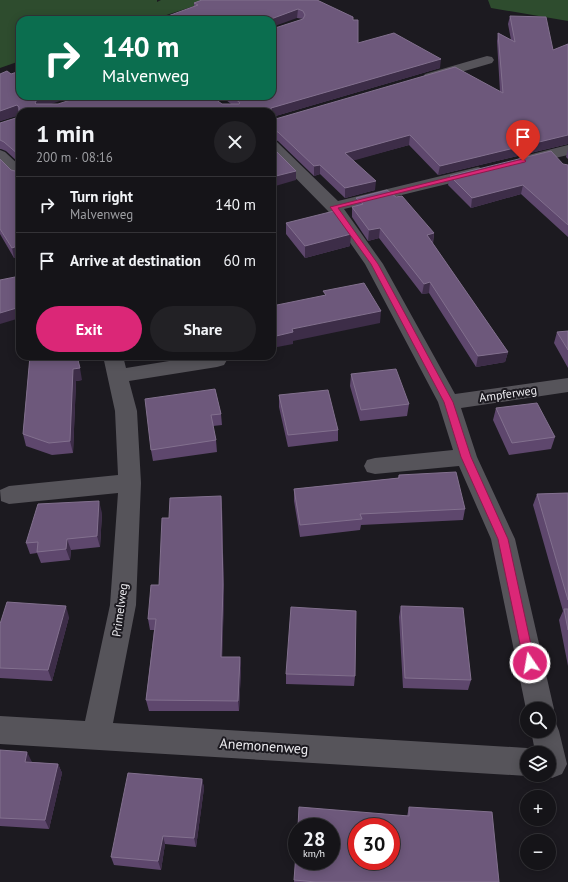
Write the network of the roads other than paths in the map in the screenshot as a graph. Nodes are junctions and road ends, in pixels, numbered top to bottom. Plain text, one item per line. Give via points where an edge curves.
1 (487, 60) dead end
2 (420, 80) edge
3 (276, 149) edge
4 (0, 155) edge
5 (561, 156) edge
6 (514, 163) edge
7 (492, 169) edge
8 (16, 171) edge
9 (334, 207) junction
10 (217, 360) edge
11 (116, 366) edge
12 (568, 386) edge
13 (449, 402) junction
14 (466, 457) junction
15 (375, 466) dead end
16 (130, 483) junction
17 (9, 495) dead end
18 (538, 702) edge
19 (0, 730) edge
20 (96, 735) junction
21 (520, 762) edge

1 - 2 street
3 - 9 street
4 - 8 street
5 - 6 street
7 - 9 street
9 - 13 street via 374,264
10 - 11 street, Primelweg
11 - 16 street, Primelweg via 126,411
12 - 13 street, Ampferweg
13 - 14 street
14 - 15 street
14 - 18 street via 503,539
16 - 17 street
16 - 20 street, Primelweg via 123,605
19 - 20 street, Anemonenweg
20 - 21 street, Anemonenweg

